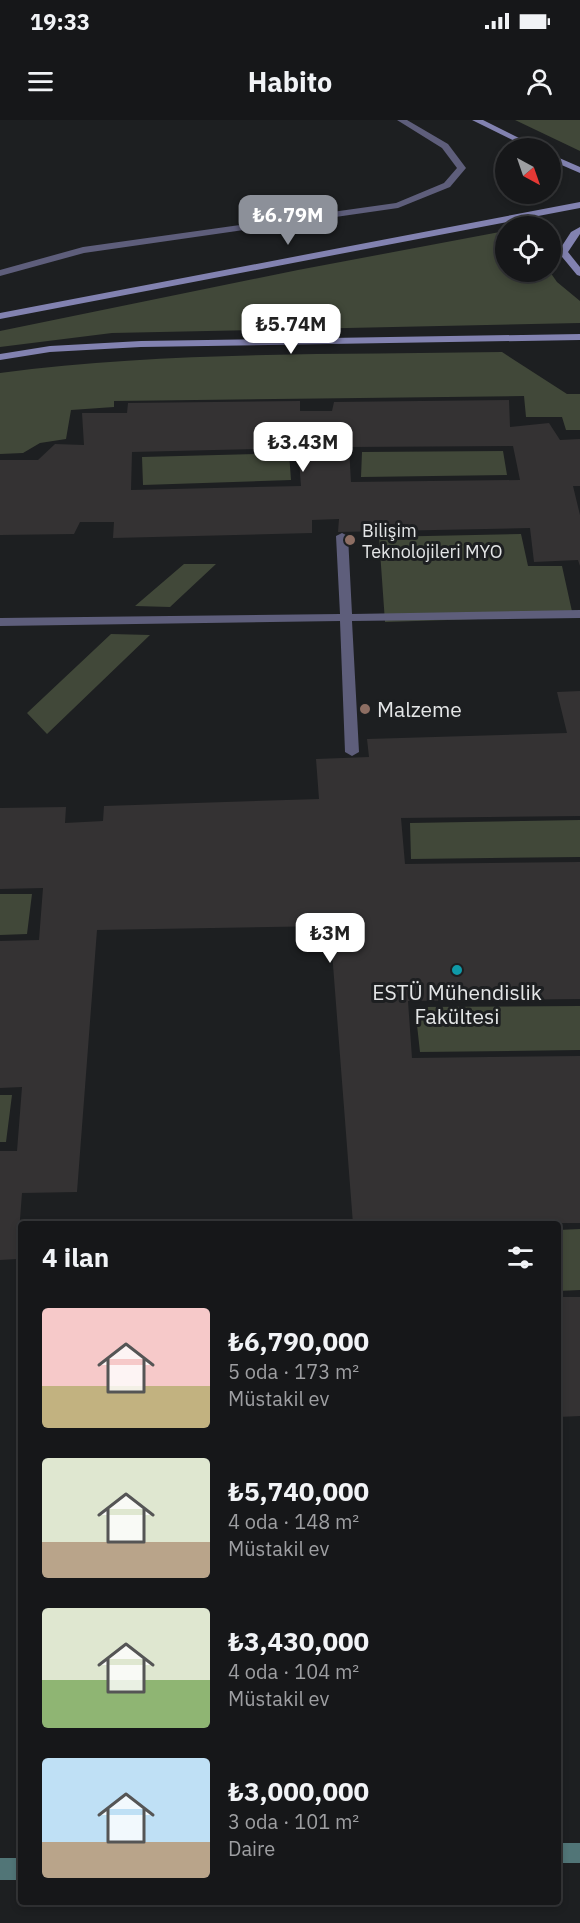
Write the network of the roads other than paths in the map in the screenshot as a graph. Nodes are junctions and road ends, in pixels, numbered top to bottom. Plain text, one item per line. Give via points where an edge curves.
1 (401, 120) edge
2 (476, 120) edge
3 (514, 138) edge
4 (561, 161) edge
5 (580, 170) edge
6 (580, 205) edge
7 (580, 230) edge
8 (0, 273) edge
9 (580, 273) edge
10 (0, 316) edge
11 (580, 337) edge
12 (0, 357) edge
13 (342, 536) dead end
14 (580, 614) edge
15 (344, 618) junction
16 (0, 622) edge
17 (352, 752) dead end

1 - 8 street via 445,146 462,168 447,185 398,204 83,250
2 - 3 street
4 - 5 street
6 - 10 street
7 - 9 street via 563,252
11 - 12 street via 141,344 50,349
13 - 15 street
14 - 15 street
15 - 16 street
15 - 17 street

